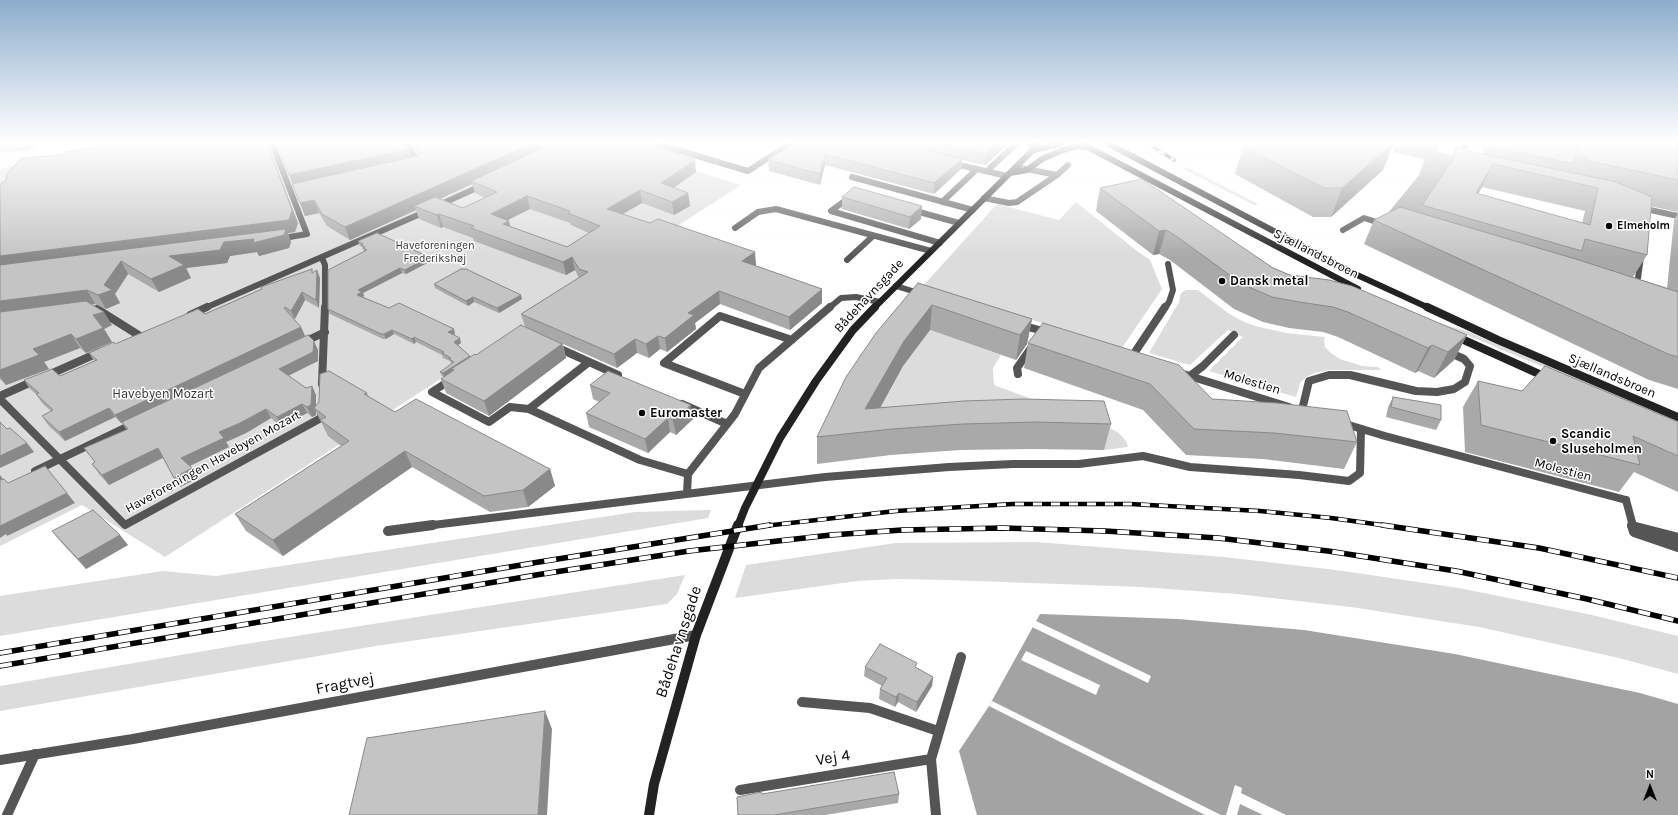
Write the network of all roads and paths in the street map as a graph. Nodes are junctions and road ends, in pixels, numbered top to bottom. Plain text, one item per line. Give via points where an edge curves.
1 (286, 181) edge
2 (867, 181) edge
3 (964, 181) edge
4 (1002, 181) edge
5 (1048, 181) edge
6 (1151, 181) edge
7 (1179, 181) edge
8 (491, 182) edge
9 (299, 191) edge
10 (291, 193) junction
11 (854, 194) edge
12 (984, 198) junction
13 (942, 202) junction
14 (1638, 207) edge
15 (907, 209) edge
16 (1646, 209) junction
17 (972, 210) junction
18 (1645, 216) edge
19 (1678, 216) edge
20 (960, 223) junction
21 (1394, 227) edge
22 (735, 228) dead end
23 (1343, 230) dead end
24 (874, 236) junction
25 (272, 240) edge
26 (940, 243) junction
27 (1642, 247) edge
28 (931, 251) junction
29 (322, 258) junction
30 (847, 260) dead end
31 (1168, 264) dead end
32 (1638, 278) edge
33 (896, 286) junction
34 (1364, 292) edge
35 (931, 297) edge
36 (880, 302) junction
37 (88, 310) edge
38 (184, 317) edge
39 (1017, 323) edge
40 (325, 332) junction
41 (1445, 332) edge
42 (147, 333) edge
43 (140, 336) junction
44 (1234, 336) dead end
45 (133, 339) edge
46 (792, 340) junction
47 (546, 343) edge
48 (296, 346) edge
49 (1436, 347) edge
50 (104, 351) edge
51 (1131, 358) edge
52 (589, 362) junction
53 (1175, 372) edge
54 (1018, 374) dead end
55 (458, 375) edge
56 (1190, 376) junction
57 (625, 379) edge
58 (1554, 381) edge
59 (745, 394) junction
60 (0, 398) edge
61 (676, 401) edge
62 (529, 409) junction
63 (1678, 417) edge
64 (146, 418) edge
65 (1331, 419) edge
66 (727, 424) junction
67 (1361, 428) junction
68 (60, 459) junction
69 (27, 474) edge
70 (688, 474) junction
71 (687, 493) junction
72 (1632, 526) junction
73 (388, 530) dead end
74 (1678, 538) edge
75 (1678, 547) edge
76 (696, 635) junction
77 (961, 657) dead end
78 (802, 702) dead end
79 (938, 731) junction
80 (36, 754) junction
81 (931, 759) junction
82 (0, 760) edge
83 (740, 790) dead end
84 (7, 815) edge
85 (649, 815) edge
86 (936, 815) edge

1 - 10 street
2 - 13 street
3 - 13 street
4 - 12 street, Bådehavnsgade
5 - 12 street via 1017,202 1009,204
6 - 34 street, Sjællandsbroen
7 - 63 street, Sjællandsbroen via 1355,274 1526,352
8 - 29 street
9 - 10 street
10 - 25 street via 307,234
11 - 26 street via 831,211
12 - 17 street, Bådehavnsgade
13 - 17 street
14 - 16 street
15 - 20 street
16 - 18 street
16 - 19 street
17 - 20 street, Bådehavnsgade
20 - 26 street, Bådehavnsgade
21 - 23 street via 1364,218
22 - 24 street via 758,212 776,209
24 - 28 street
24 - 30 street
26 - 28 street, Bådehavnsgade
27 - 32 street
28 - 33 street, Bådehavnsgade
29 - 38 street
29 - 40 street, Haveforeningen Havebyen Mozart via 325,265
31 - 51 street via 1173,290 1169,302
33 - 35 street
33 - 36 street, Bådehavnsgade
36 - 46 street via 856,297 841,298
36 - 76 street, Bådehavnsgade via 853,330 816,381 780,438 746,508
37 - 43 street via 96,309
39 - 54 street via 1042,337 1017,368
40 - 48 street
40 - 68 street, Haveforeningen Havebyen Mozart via 320,418 125,525
41 - 58 street
42 - 43 street
43 - 45 street
44 - 56 street
46 - 59 street via 759,368
46 - 59 street via 720,316 664,363
47 - 52 street
49 - 56 street, Molestien via 1464,359 1470,366 1465,382 1454,389 1438,392 1416,391 1350,375 1329,375 1309,381 1306,411
50 - 60 street, Haveforeningen Havebyen Mozart
52 - 57 street
52 - 62 street
53 - 56 street, Molestien
55 - 62 street via 432,392 489,422 510,407
59 - 66 street
60 - 68 street, Haveforeningen Havebyen Mozart
61 - 66 street
62 - 70 street via 640,460
64 - 68 street
65 - 67 street, Molestien
66 - 70 street
67 - 71 street via 1360,473 1349,481 1190,467 1143,456 1079,464 949,466
67 - 72 street, Molestien via 1626,500
68 - 69 street
70 - 71 street
71 - 73 street
72 - 74 street
72 - 75 street via 1634,532
76 - 80 street, Fragtvej via 140,738
76 - 85 street, Bådehavnsgade via 654,784
77 - 79 street
78 - 79 street via 870,708
79 - 81 street
80 - 82 street, Fragtvej
80 - 84 street
81 - 83 street, Vej 4
81 - 86 street

